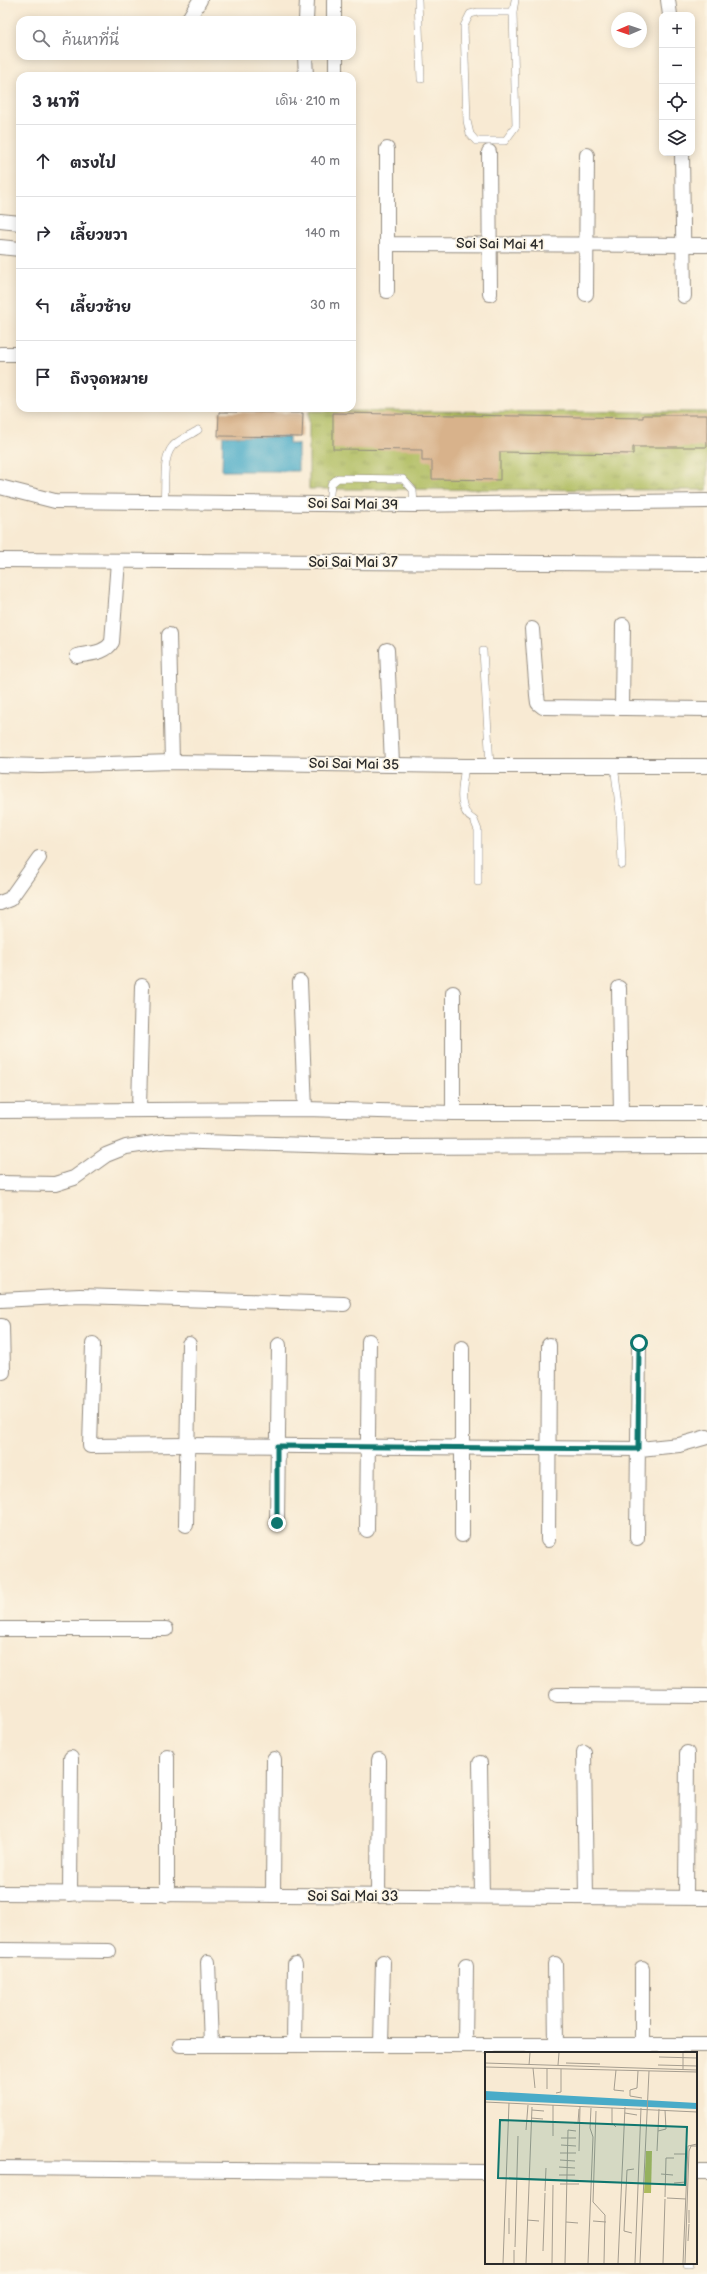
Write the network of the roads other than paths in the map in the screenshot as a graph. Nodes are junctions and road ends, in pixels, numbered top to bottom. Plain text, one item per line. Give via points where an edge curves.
1 (200, 0) edge
2 (307, 0) edge
3 (334, 0) edge
4 (418, 0) edge
5 (515, 0) edge
6 (668, 0) edge
7 (513, 12) junction
8 (670, 12) edge
9 (190, 16) edge
10 (306, 16) edge
11 (334, 16) edge
12 (305, 60) edge
13 (336, 60) edge
14 (306, 72) edge
15 (336, 72) edge
16 (421, 79) dead end
17 (387, 150) dead end
18 (489, 152) dead end
19 (587, 155) dead end
20 (682, 156) edge
21 (0, 221) edge
22 (16, 223) edge
23 (388, 244) junction
24 (490, 244) junction
25 (707, 244) edge
26 (684, 245) junction
27 (586, 246) junction
28 (0, 247) edge
29 (16, 249) edge
30 (387, 291) dead end
31 (490, 294) dead end
32 (586, 294) dead end
33 (684, 296) dead end
34 (0, 354) edge
35 (16, 354) edge
36 (198, 430) dead end
37 (0, 487) edge
38 (707, 501) edge
39 (164, 503) junction
40 (329, 503) junction
41 (414, 505) junction
42 (0, 560) edge
43 (118, 561) junction
44 (707, 564) edge
45 (623, 625) dead end
46 (532, 629) dead end
47 (169, 635) dead end
48 (387, 650) dead end
49 (483, 651) dead end
50 (77, 656) dead end
51 (622, 708) junction
52 (707, 709) edge
53 (172, 762) junction
54 (392, 764) junction
55 (0, 765) edge
56 (490, 765) junction
57 (614, 765) junction
58 (465, 766) junction
59 (707, 766) edge
60 (39, 858) dead end
61 (622, 865) dead end
62 (478, 882) dead end
63 (0, 903) edge
64 (300, 982) dead end
65 (142, 986) dead end
66 (619, 988) dead end
67 (453, 993) dead end
68 (139, 1109) junction
69 (305, 1109) junction
70 (0, 1112) edge
71 (453, 1113) junction
72 (707, 1113) edge
73 (621, 1114) junction
74 (707, 1146) edge
75 (0, 1183) edge
76 (0, 1300) edge
77 (344, 1304) dead end
78 (0, 1326) edge
79 (369, 1341) dead end
80 (639, 1343) dead end
81 (93, 1344) dead end
82 (189, 1344) dead end
83 (279, 1345) dead end
84 (549, 1345) dead end
85 (462, 1348) dead end
86 (3, 1372) dead end
87 (707, 1437) edge
88 (187, 1445) junction
89 (277, 1446) junction
90 (368, 1447) junction
91 (462, 1448) junction
92 (549, 1449) junction
93 (638, 1449) junction
94 (277, 1523) dead end
95 (186, 1525) dead end
96 (367, 1530) dead end
97 (462, 1535) dead end
98 (637, 1538) dead end
99 (548, 1540) dead end
100 (166, 1629) dead end
101 (0, 1630) edge
102 (557, 1695) dead end
103 (707, 1696) edge
104 (584, 1752) dead end
105 (687, 1753) dead end
106 (167, 1756) dead end
107 (71, 1758) dead end
108 (274, 1759) dead end
109 (379, 1760) dead end
110 (480, 1763) dead end
111 (0, 1893) edge
112 (70, 1894) junction
113 (167, 1895) junction
114 (273, 1895) junction
115 (378, 1896) junction
116 (482, 1896) junction
117 (586, 1897) junction
118 (686, 1897) junction
119 (707, 1898) edge
120 (0, 1950) edge
121 (109, 1951) dead end
122 (208, 1962) dead end
123 (383, 1962) dead end
124 (295, 1964) dead end
125 (555, 1964) dead end
126 (466, 1966) dead end
127 (642, 1968) dead end
128 (556, 2044) junction
129 (180, 2045) dead end
130 (210, 2045) junction
131 (294, 2045) junction
132 (381, 2045) junction
133 (466, 2045) junction
134 (642, 2045) junction
135 (707, 2045) edge
136 (0, 2168) edge
137 (485, 2172) edge

1 - 9 street
2 - 10 street
3 - 11 street
4 - 16 lane
5 - 7 lane
6 - 8 street
7 - 7 lane via 470,14 464,26 467,120 470,134 476,141 505,141 516,126
12 - 14 street
13 - 15 street
17 - 23 street
18 - 24 street
19 - 27 street
20 - 26 street
21 - 22 street
23 - 24 street, Soi Sai Mai 41
23 - 30 street
24 - 27 street, Soi Sai Mai 41
24 - 31 street
25 - 26 street, Soi Sai Mai 41
26 - 27 street, Soi Sai Mai 41
26 - 33 street
27 - 32 street
28 - 29 street
34 - 35 street
36 - 39 lane via 172,447 165,460
37 - 39 street, Soi Sai Mai 39 via 55,501
38 - 41 street, Soi Sai Mai 39
39 - 40 street, Soi Sai Mai 39
40 - 41 street, Soi Sai Mai 39
40 - 41 lane via 332,484 338,478 403,479 413,490
42 - 43 street, Soi Sai Mai 37
43 - 44 street, Soi Sai Mai 37
43 - 50 street via 112,642 108,648 101,651
45 - 51 street
46 - 51 street via 538,703 543,707 552,708
47 - 53 street
48 - 54 street
49 - 56 lane
51 - 52 street
53 - 54 street, Soi Sai Mai 35
53 - 55 street, Soi Sai Mai 35
54 - 58 street, Soi Sai Mai 35
56 - 57 street, Soi Sai Mai 35
56 - 58 street, Soi Sai Mai 35
57 - 59 street, Soi Sai Mai 35
57 - 61 lane via 620,813
58 - 62 lane via 462,801 464,810 474,820 478,830
60 - 63 street via 10,898
64 - 69 street
65 - 68 street
66 - 73 street
67 - 71 street
68 - 69 street
68 - 70 street
69 - 71 street
71 - 73 street
72 - 73 street
74 - 75 street via 378,1147 167,1141 126,1147 106,1155 74,1178 55,1184
76 - 77 street via 80,1296
78 - 86 street
79 - 90 street
80 - 93 street
81 - 88 street via 90,1446
82 - 88 street
83 - 89 street
84 - 92 street
85 - 91 street
87 - 93 street via 679,1445
88 - 89 street
88 - 95 street
89 - 90 street
89 - 94 street
90 - 91 street
90 - 96 street
91 - 92 street
91 - 97 street
92 - 93 street
92 - 99 street
93 - 98 street
100 - 101 street
102 - 103 street
104 - 117 street
105 - 118 street
106 - 113 street
107 - 112 street
108 - 114 street
109 - 115 street
110 - 116 street
111 - 112 street, Soi Sai Mai 33
112 - 113 street, Soi Sai Mai 33
113 - 114 street, Soi Sai Mai 33
114 - 115 street, Soi Sai Mai 33
115 - 116 street, Soi Sai Mai 33
116 - 117 street, Soi Sai Mai 33
117 - 118 street, Soi Sai Mai 33
118 - 119 street, Soi Sai Mai 33
120 - 121 street
122 - 130 street
123 - 132 street
124 - 131 street
125 - 128 street
126 - 133 street
127 - 134 street
128 - 133 street
128 - 134 street
129 - 130 street
130 - 131 street
131 - 132 street
132 - 133 street
134 - 135 street
136 - 137 street

